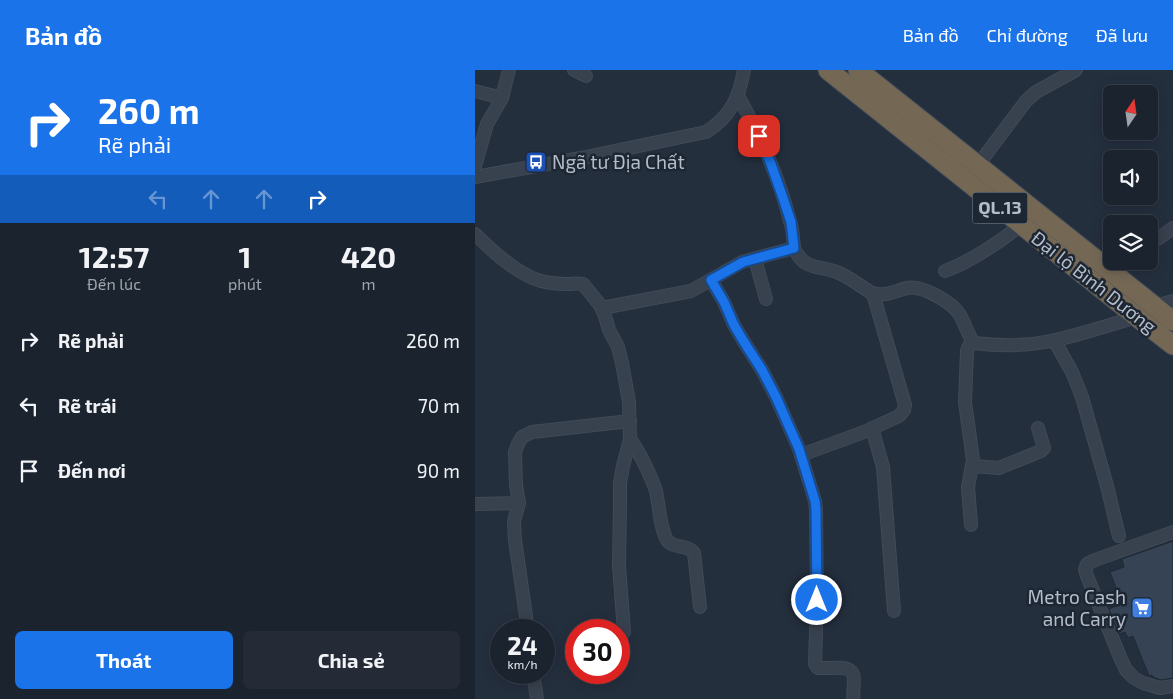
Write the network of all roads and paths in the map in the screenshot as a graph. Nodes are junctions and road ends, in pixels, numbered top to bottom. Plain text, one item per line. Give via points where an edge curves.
1 (509, 70) edge
2 (574, 70) edge
3 (744, 70) edge
4 (828, 70) edge
5 (858, 70) edge
6 (1076, 70) edge
7 (586, 76) dead end
8 (475, 91) edge
9 (738, 96) junction
10 (502, 98) junction
11 (978, 165) junction
12 (475, 166) edge
13 (475, 177) edge
14 (1021, 225) junction
15 (1173, 228) edge
16 (475, 234) edge
17 (1158, 239) edge
18 (794, 248) junction
19 (755, 258) junction
20 (1103, 258) edge
21 (1117, 270) edge
22 (945, 271) dead end
23 (711, 280) junction
24 (875, 294) junction
25 (766, 299) dead end
26 (1173, 301) edge
27 (1155, 306) junction
28 (602, 308) junction
29 (1137, 317) junction
30 (1173, 321) edge
31 (1054, 340) junction
32 (974, 343) junction
33 (1173, 345) edge
34 (630, 421) junction
35 (872, 428) junction
36 (1038, 428) dead end
37 (630, 439) junction
38 (801, 454) junction
39 (972, 466) junction
40 (519, 503) junction
41 (475, 504) edge
42 (971, 525) dead end
43 (1173, 532) edge
44 (1119, 536) dead end
45 (700, 607) dead end
46 (894, 611) dead end
47 (526, 619) edge
48 (623, 619) edge
49 (535, 684) edge
50 (1173, 686) edge
51 (537, 699) edge
52 (853, 699) edge

1 - 10 street
2 - 7 street
3 - 9 street
4 - 14 highway, Đại lộ Bình Dương / QL.13
5 - 11 highway, Đại lộ Bình Dương / QL.13
6 - 11 street via 1026,100
8 - 10 street
9 - 13 street via 731,110 706,132
9 - 18 street via 771,164 791,222
10 - 12 street via 487,124
11 - 20 highway, Đại lộ Bình Dương / QL.13
14 - 22 street
14 - 29 highway, Đại lộ Bình Dương / QL.13
15 - 17 street
16 - 28 street via 501,258 533,278 553,283 583,284
18 - 19 street
18 - 24 street via 807,264 839,273
19 - 23 street
19 - 25 street
21 - 27 highway, Đại lộ Bình Dương / QL.13
23 - 28 street via 691,291
23 - 38 street via 762,370
24 - 32 street via 913,287 950,303 961,316
24 - 35 street via 905,405 899,416
26 - 27 street
27 - 30 highway, Đại lộ Bình Dương / QL.13
28 - 34 street via 622,363
29 - 31 street
29 - 33 highway, Đại lộ Bình Dương / QL.13
31 - 32 street via 1029,344
31 - 44 street via 1072,372 1081,398
32 - 39 street via 967,350 965,402
34 - 37 street
34 - 40 street via 532,432 523,437 515,452
35 - 38 street
35 - 46 street via 883,467
36 - 39 street via 1044,448 1041,451 999,468
37 - 45 street via 655,490 667,541 694,553
37 - 48 street via 620,483 619,565
38 - 52 street via 816,509 815,664 825,669 846,667 853,674
39 - 42 street via 968,486
40 - 41 street
40 - 47 street via 514,521
43 - 50 street via 1095,560 1085,569 1127,670 1143,683 1160,688
49 - 51 street

